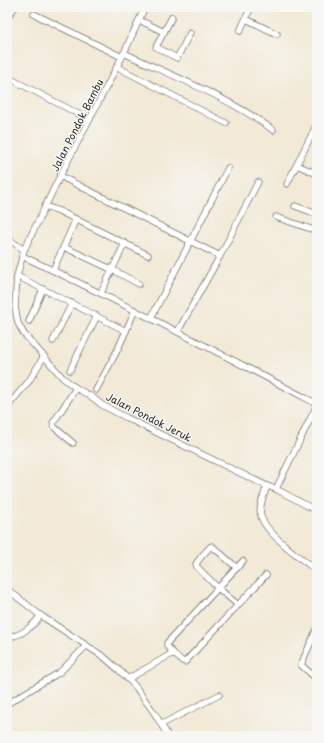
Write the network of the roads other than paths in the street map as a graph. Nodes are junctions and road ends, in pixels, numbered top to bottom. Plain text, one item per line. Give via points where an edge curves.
1 (15, 7) edge
2 (145, 7) edge
3 (251, 7) edge
4 (34, 14) dead end
5 (172, 16) dead end
6 (7, 17) edge
7 (246, 19) junction
8 (139, 20) junction
9 (164, 32) junction
10 (240, 32) dead end
11 (190, 33) dead end
12 (277, 34) dead end
13 (123, 55) junction
14 (116, 67) junction
15 (7, 77) edge
16 (90, 120) junction
17 (226, 123) dead end
18 (317, 124) edge
19 (273, 130) dead end
20 (310, 139) junction
21 (317, 142) edge
22 (297, 165) junction
23 (228, 168) dead end
24 (317, 174) edge
25 (60, 176) junction
26 (258, 182) dead end
27 (288, 184) dead end
28 (45, 206) junction
29 (295, 206) dead end
30 (317, 214) edge
31 (276, 217) dead end
32 (76, 219) junction
33 (317, 232) edge
34 (7, 238) edge
35 (191, 241) junction
36 (125, 243) junction
37 (64, 247) junction
38 (23, 253) junction
39 (148, 255) dead end
40 (220, 256) junction
41 (53, 270) junction
42 (113, 270) junction
43 (17, 276) junction
44 (139, 284) dead end
45 (43, 289) junction
46 (101, 293) junction
47 (72, 302) junction
48 (135, 310) junction
49 (97, 316) junction
50 (152, 318) junction
51 (29, 321) dead end
52 (126, 331) junction
53 (178, 332) junction
54 (52, 341) dead end
55 (44, 356) junction
56 (70, 370) dead end
57 (76, 388) junction
58 (96, 390) dead end
59 (317, 404) edge
60 (7, 407) edge
61 (315, 413) edge
62 (73, 443) dead end
63 (267, 486) junction
64 (276, 489) junction
65 (317, 511) edge
66 (243, 561) dead end
67 (237, 568) junction
68 (317, 571) edge
69 (266, 575) dead end
70 (218, 588) junction
71 (7, 589) edge
72 (238, 604) junction
73 (40, 616) junction
74 (317, 628) edge
75 (7, 632) edge
76 (86, 646) junction
77 (173, 653) junction
78 (128, 679) junction
79 (317, 679) edge
80 (219, 695) dead end
81 (7, 704) edge
82 (162, 724) junction
83 (168, 736) edge

1 - 6 street
2 - 8 street, Jalan Pondok Bambu
3 - 7 street
4 - 13 street
5 - 9 street
7 - 10 street
7 - 12 street
8 - 9 street
8 - 13 street, Jalan Pondok Bambu
9 - 11 street via 156,47 177,58
13 - 14 street, Jalan Pondok Bambu
13 - 19 street via 223,100 256,117
14 - 16 street, Jalan Pondok Bambu
14 - 17 street
15 - 16 street
16 - 25 street, Jalan Pondok Bambu
18 - 20 street
20 - 21 street
20 - 22 street
22 - 24 street
22 - 27 street
23 - 35 street
25 - 28 street, Jalan Pondok Bambu
25 - 35 street
26 - 40 street
28 - 32 street
28 - 38 street, Jalan Pondok Bambu
29 - 30 street
31 - 33 street
32 - 36 street
32 - 37 street
34 - 38 street
35 - 40 street
35 - 50 street
36 - 39 street
36 - 42 street
37 - 41 street
37 - 42 street
38 - 41 street
38 - 43 street, Jalan Pondok Jeruk
40 - 53 street
41 - 46 street
42 - 44 street
42 - 46 street
43 - 45 street
43 - 55 street, Jalan Pondok Jeruk via 15,307 18,323 24,334
45 - 47 street
45 - 51 street
46 - 48 street
47 - 49 street
47 - 54 street
48 - 50 street
48 - 52 street
49 - 52 street
49 - 56 street
50 - 53 street
52 - 58 street
53 - 59 street
55 - 57 street, Jalan Pondok Jeruk via 63,378
55 - 60 street via 29,381
57 - 62 street via 53,423 54,427
57 - 63 street, Jalan Pondok Jeruk via 127,418
59 - 61 street
61 - 64 street
63 - 64 street, Jalan Pondok Jeruk
63 - 68 street via 260,516 265,525
64 - 65 street, Jalan Pondok Jeruk
66 - 67 street
67 - 70 street
67 - 70 street via 215,548 210,547 196,564
69 - 72 street
70 - 72 street
70 - 77 street via 167,643 166,646
71 - 73 street
72 - 77 street via 185,662
73 - 75 street via 36,623 17,635 12,636
73 - 76 street
74 - 79 street via 301,665
76 - 78 street via 109,661
76 - 81 street via 60,672
77 - 78 street
78 - 82 street
80 - 82 street
82 - 83 street

